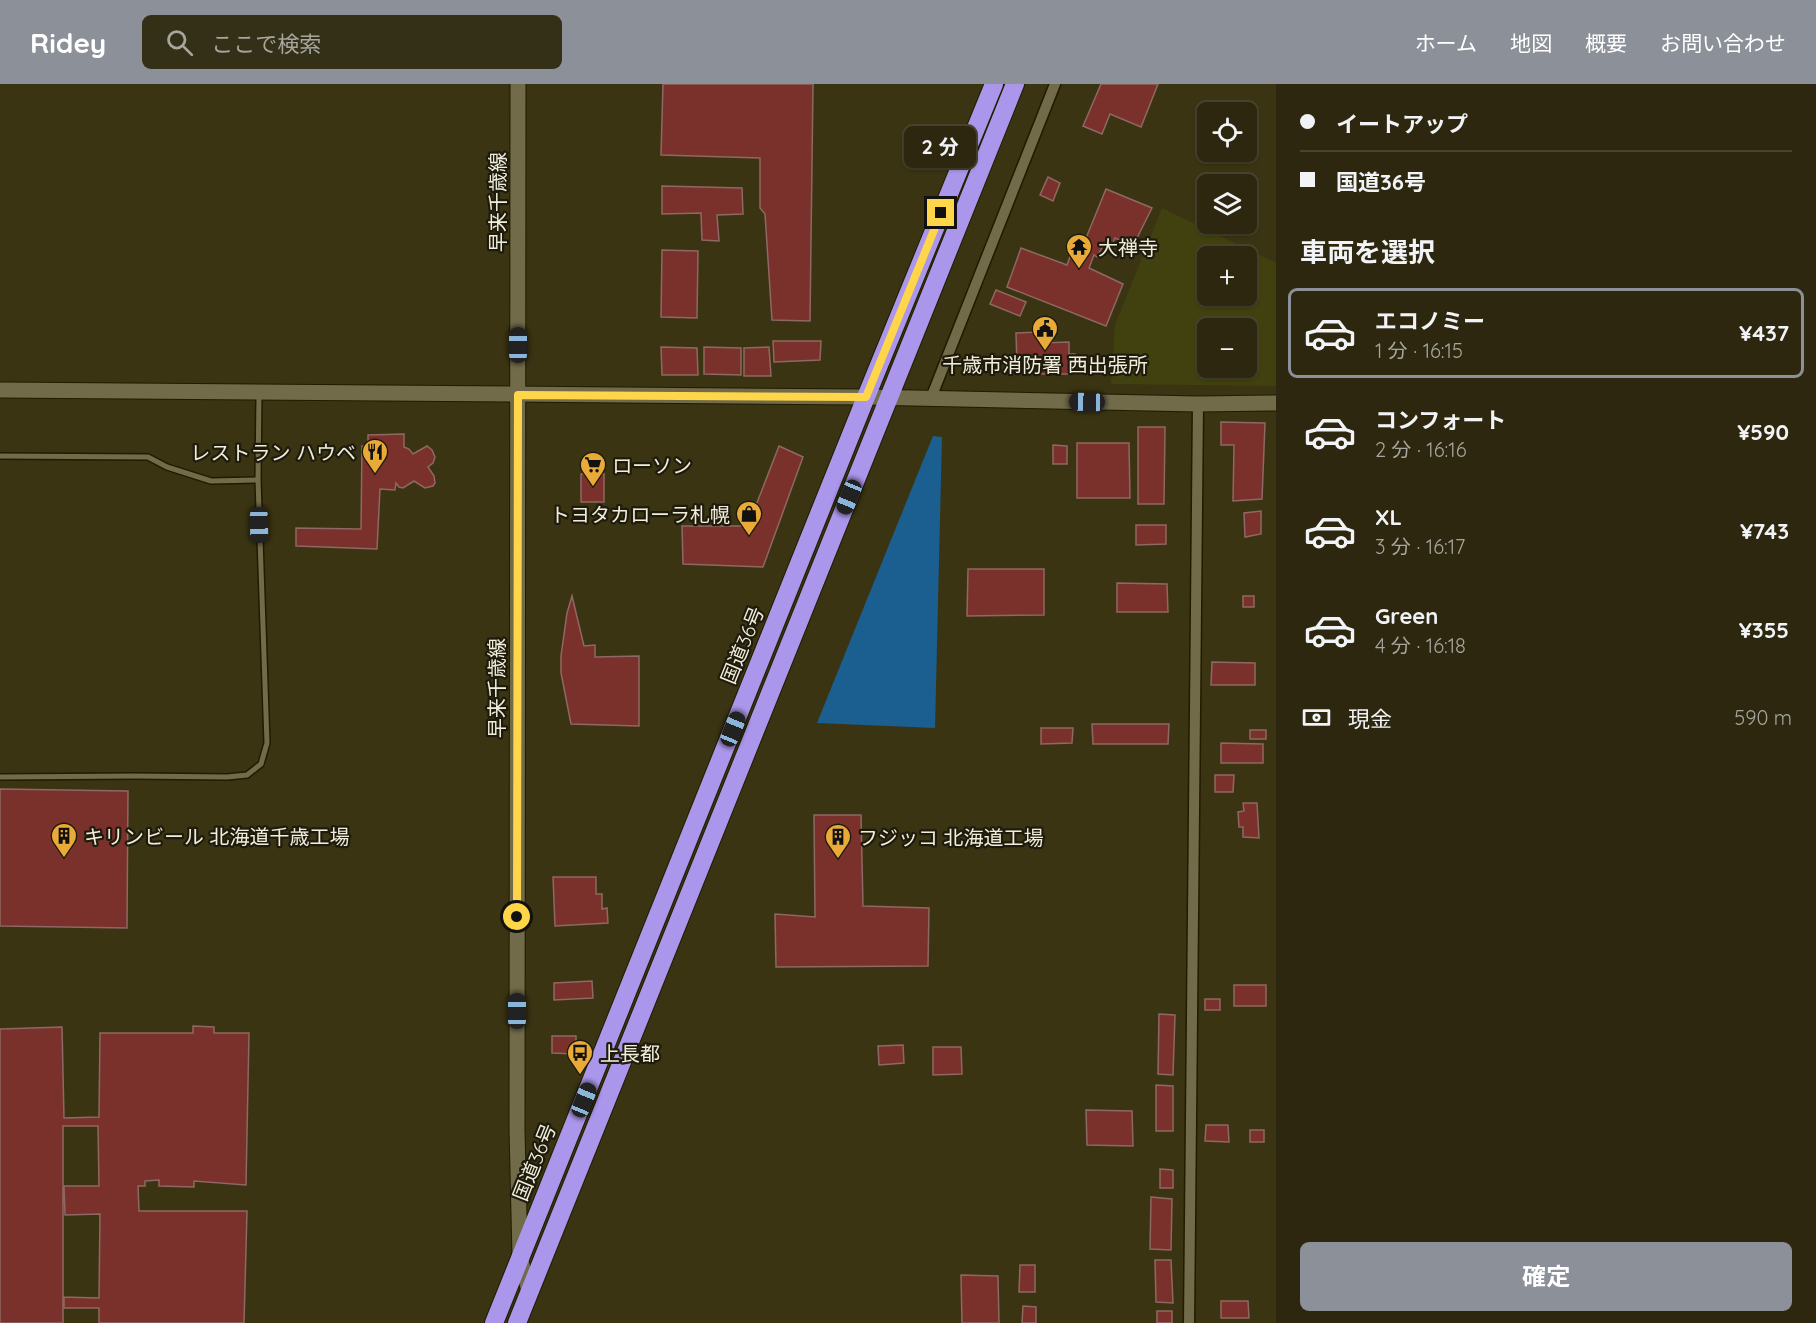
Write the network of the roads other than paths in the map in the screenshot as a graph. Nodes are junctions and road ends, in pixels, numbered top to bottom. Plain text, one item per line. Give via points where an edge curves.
1 (518, 84) edge
2 (994, 84) edge
3 (1015, 84) edge
4 (1055, 84) edge
5 (0, 390) edge
6 (259, 393) junction
7 (518, 395) junction
8 (866, 397) junction
9 (890, 398) junction
10 (932, 398) junction
11 (1276, 403) edge
12 (1198, 404) junction
13 (0, 456) edge
14 (258, 480) junction
15 (0, 777) edge
16 (520, 1257) junction
17 (529, 1291) junction
18 (494, 1323) edge
19 (517, 1323) edge
20 (1189, 1323) edge

1 - 7 street, 早来千歳線
2 - 8 highway, 国道36号
3 - 9 highway
4 - 10 street
5 - 6 street
6 - 7 street
6 - 14 lane
7 - 8 street
7 - 16 street, 早来千歳線
8 - 9 street
8 - 16 highway, 国道36号
9 - 10 street
9 - 17 highway
10 - 12 street
11 - 12 street
12 - 20 street
13 - 14 lane via 148,457 211,481
14 - 15 lane via 267,743 261,764 247,775 227,777
16 - 17 street, 早来千歳線
16 - 18 highway, 国道36号
17 - 19 highway

